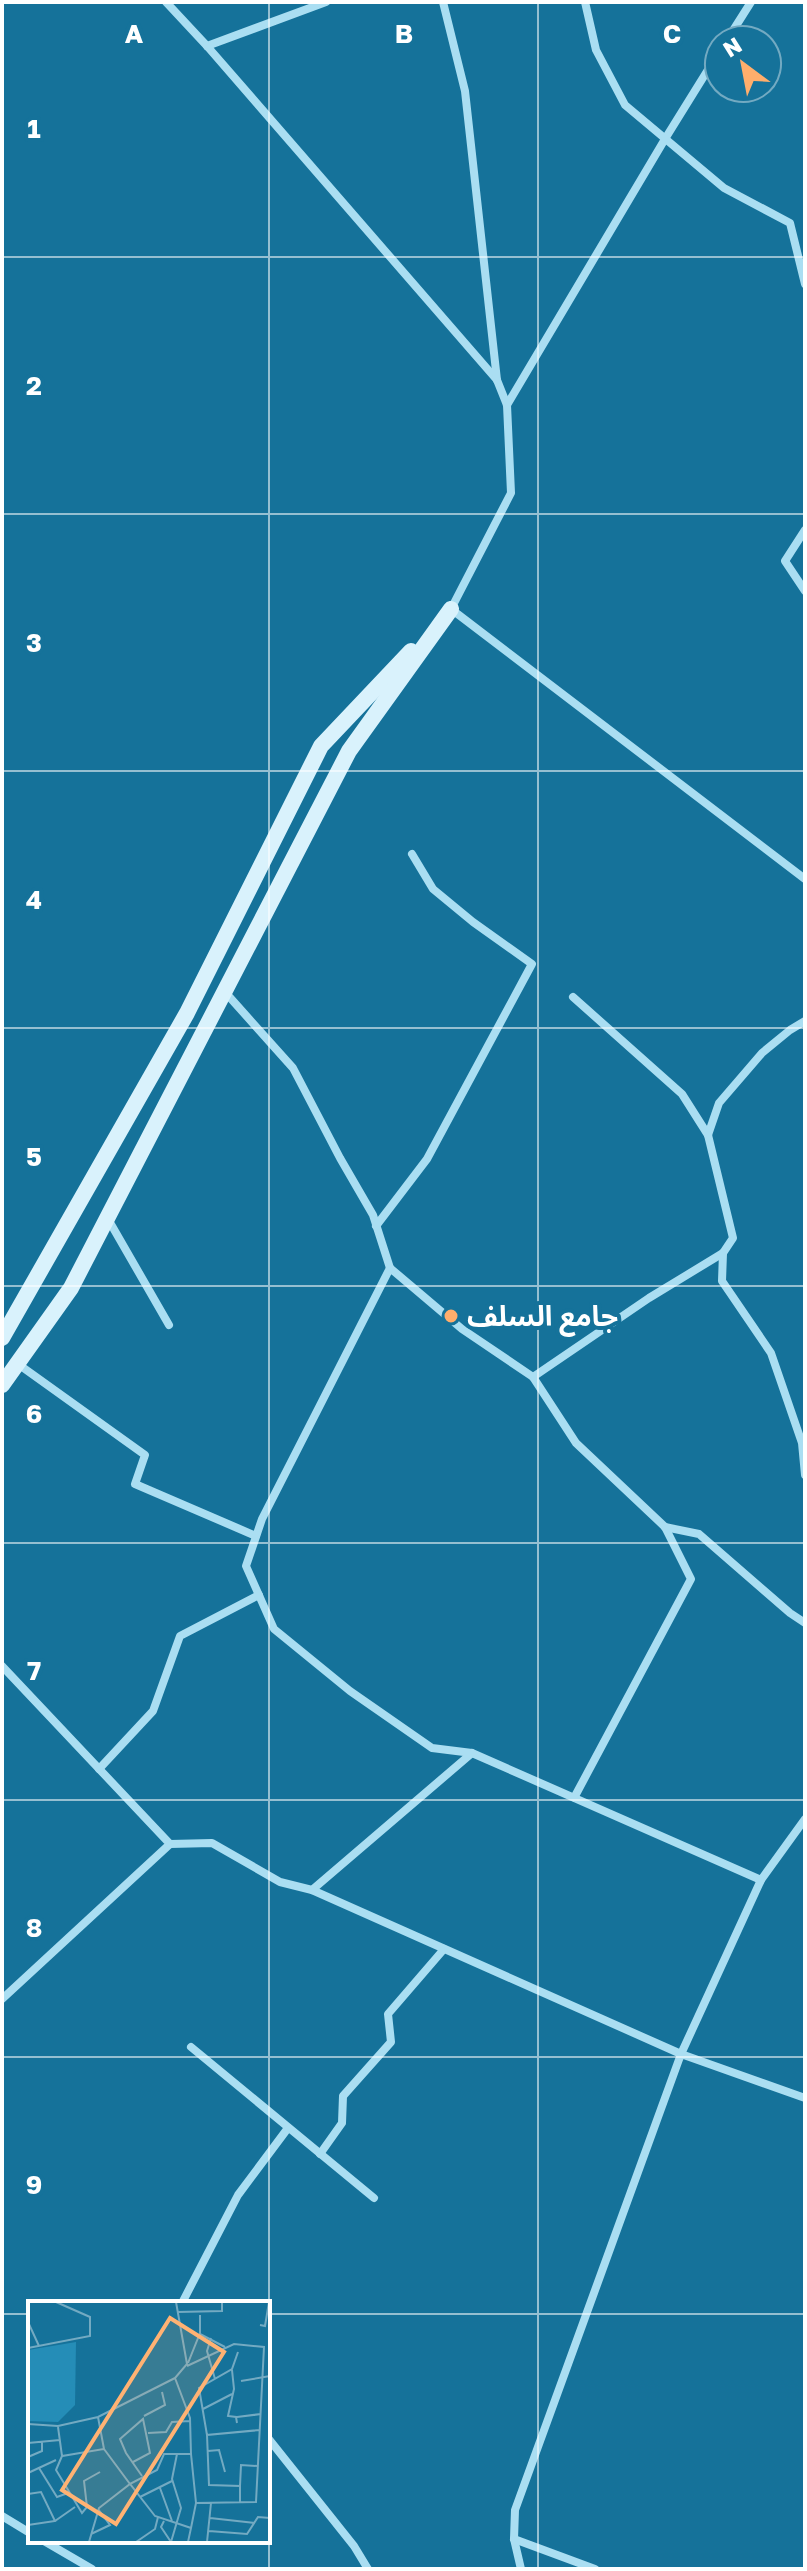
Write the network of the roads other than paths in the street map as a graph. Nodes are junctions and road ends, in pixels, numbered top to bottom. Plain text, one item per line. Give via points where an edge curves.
1 (166, 2) edge
2 (326, 2) edge
3 (443, 2) edge
4 (585, 2) edge
5 (751, 2) edge
6 (737, 24) edge
7 (207, 46) junction
8 (703, 78) edge
9 (665, 139) junction
10 (805, 284) edge
11 (497, 380) junction
12 (507, 405) junction
13 (805, 530) edge
14 (805, 591) edge
15 (451, 609) junction
16 (412, 854) dead end
17 (805, 879) edge
18 (225, 992) junction
19 (573, 997) dead end
20 (805, 1021) edge
21 (708, 1135) junction
22 (108, 1218) junction
23 (376, 1226) junction
24 (723, 1253) junction
25 (390, 1268) junction
26 (169, 1325) dead end
27 (2, 1338) edge
28 (18, 1364) junction
29 (533, 1377) junction
30 (2, 1385) edge
31 (805, 1475) edge
32 (665, 1527) junction
33 (256, 1536) junction
34 (259, 1595) junction
35 (805, 1623) edge
36 (2, 1666) edge
37 (472, 1753) junction
38 (99, 1769) junction
39 (574, 1798) junction
40 (805, 1819) edge
41 (170, 1844) junction
42 (761, 1880) junction
43 (312, 1890) junction
44 (444, 1949) junction
45 (2, 1999) edge
46 (191, 2047) dead end
47 (681, 2054) junction
48 (805, 2098) edge
49 (288, 2128) junction
50 (320, 2154) junction
51 (374, 2198) dead end
52 (183, 2301) edge
53 (270, 2441) edge
54 (2, 2516) edge
55 (28, 2532) edge
56 (514, 2539) junction
57 (47, 2543) edge
58 (76, 2565) edge
59 (92, 2569) edge
60 (368, 2569) edge
61 (521, 2569) edge
62 (595, 2569) edge

1 - 7 street
2 - 7 street
3 - 11 street via 465,91
4 - 9 street via 596,50 625,105
5 - 6 street
7 - 11 street
8 - 9 street
9 - 10 street via 724,188 790,223
9 - 12 street
11 - 12 street
12 - 15 street via 511,493
13 - 14 street via 785,561
15 - 17 street
15 - 18 main road via 349,751
15 - 27 main road via 321,746 187,1013
16 - 23 street via 433,889 532,964 427,1159
18 - 22 main road
18 - 23 street via 293,1068
19 - 21 street via 682,1094
20 - 21 street via 762,1053 719,1103
21 - 24 street via 733,1238
22 - 26 street
22 - 28 main road via 71,1288
23 - 25 street
24 - 29 street
24 - 31 street via 722,1281 771,1353 802,1443
25 - 29 street via 462,1329
25 - 33 street
28 - 30 main road
28 - 33 street via 145,1455 135,1484
29 - 32 street via 576,1443
32 - 35 street via 699,1534
32 - 39 street via 691,1579
33 - 34 street via 246,1566
34 - 37 street via 274,1629 350,1691 432,1748
34 - 38 street via 180,1636 153,1711
36 - 38 street
37 - 39 street
37 - 43 street
38 - 41 street
39 - 42 street
40 - 42 street
41 - 43 street via 212,1843 280,1882
41 - 45 street
42 - 47 street
43 - 44 street
44 - 47 street
44 - 50 street via 388,2014 391,2042 343,2096 342,2123
46 - 49 street
47 - 48 street
47 - 56 street via 515,2510
49 - 50 street
49 - 52 street via 238,2195
50 - 51 street
53 - 60 street
54 - 55 street
56 - 61 street
56 - 62 street
57 - 58 street
58 - 59 street

